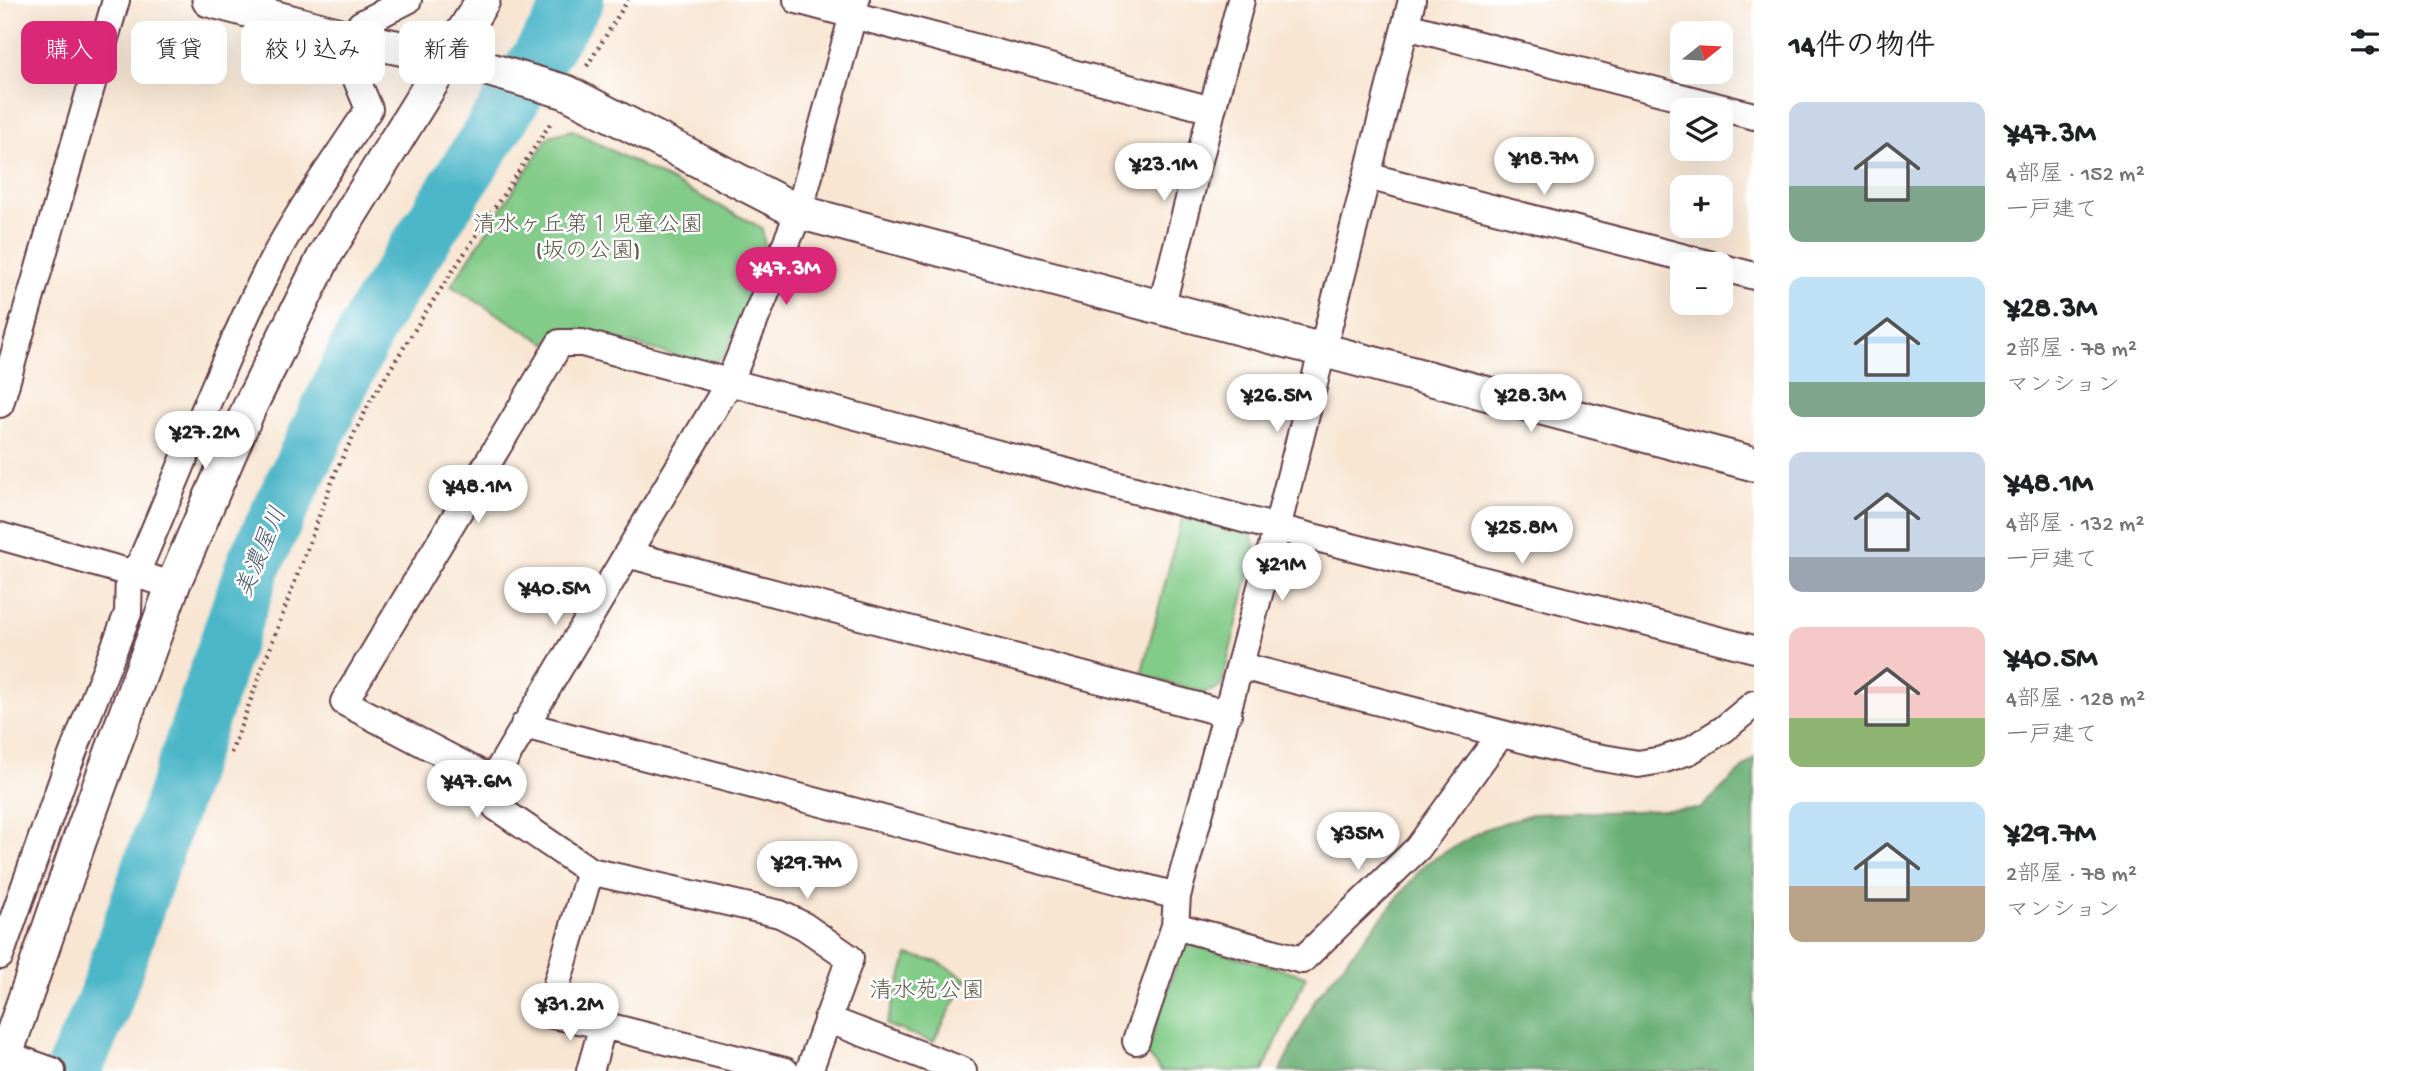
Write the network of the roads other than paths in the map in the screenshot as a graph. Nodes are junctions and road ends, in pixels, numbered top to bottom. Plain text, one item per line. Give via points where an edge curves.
1 (116, 0) edge
2 (209, 0) edge
3 (408, 0) edge
4 (484, 0) edge
5 (797, 0) edge
6 (1241, 0) edge
7 (1412, 0) edge
8 (855, 8) edge
9 (287, 21) edge
10 (367, 21) edge
11 (471, 21) edge
12 (1406, 26) junction
13 (495, 72) edge
14 (359, 84) edge
15 (433, 84) edge
16 (1212, 110) junction
17 (1754, 116) edge
18 (1367, 176) junction
19 (799, 212) junction
20 (1670, 254) edge
21 (1733, 270) edge
22 (1754, 276) edge
23 (1161, 308) junction
24 (1322, 351) junction
25 (729, 383) junction
26 (0, 404) edge
27 (1754, 464) edge
28 (1278, 528) junction
29 (0, 536) edge
30 (627, 554) junction
31 (129, 573) junction
32 (173, 585) junction
33 (1754, 649) edge
34 (1241, 666) junction
35 (1754, 704) edge
36 (1228, 713) junction
37 (524, 725) junction
38 (1501, 734) junction
39 (493, 780) junction
40 (590, 871) junction
41 (1177, 896) junction
42 (1175, 926) junction
43 (0, 956) edge
44 (827, 1019) junction
45 (603, 1026) junction
46 (1136, 1041) dead end
47 (7, 1063) edge
48 (52, 1071) edge
49 (590, 1071) edge
50 (785, 1071) edge
51 (808, 1071) edge
52 (963, 1071) edge

1 - 26 street
2 - 9 street
3 - 10 street
4 - 11 street
5 - 8 street
6 - 16 street
7 - 12 street
8 - 16 street
8 - 19 street
12 - 17 street
12 - 18 street
13 - 19 street via 568,93
14 - 31 street via 369,108 267,272 140,564
15 - 32 street via 326,255 250,406
16 - 23 street
18 - 20 street
18 - 24 street
19 - 23 street
19 - 25 street
21 - 22 street
23 - 24 street
24 - 27 street
24 - 28 street
25 - 28 street
25 - 30 street
25 - 39 street via 582,343 560,343 344,702
28 - 33 street
28 - 34 street
29 - 31 street
30 - 36 street
30 - 37 street
31 - 32 street
31 - 43 street via 128,613
32 - 47 street via 80,839
34 - 36 street
34 - 38 street
35 - 38 street via 1689,751 1638,764
36 - 41 street
37 - 39 street
37 - 41 street
38 - 42 street via 1418,848 1302,960
39 - 40 street via 486,791 496,807
40 - 44 street via 780,914 804,926 850,958
40 - 45 street via 548,1014
41 - 42 street
42 - 46 street
44 - 51 street
44 - 52 street
45 - 49 street
45 - 50 street
47 - 48 street

